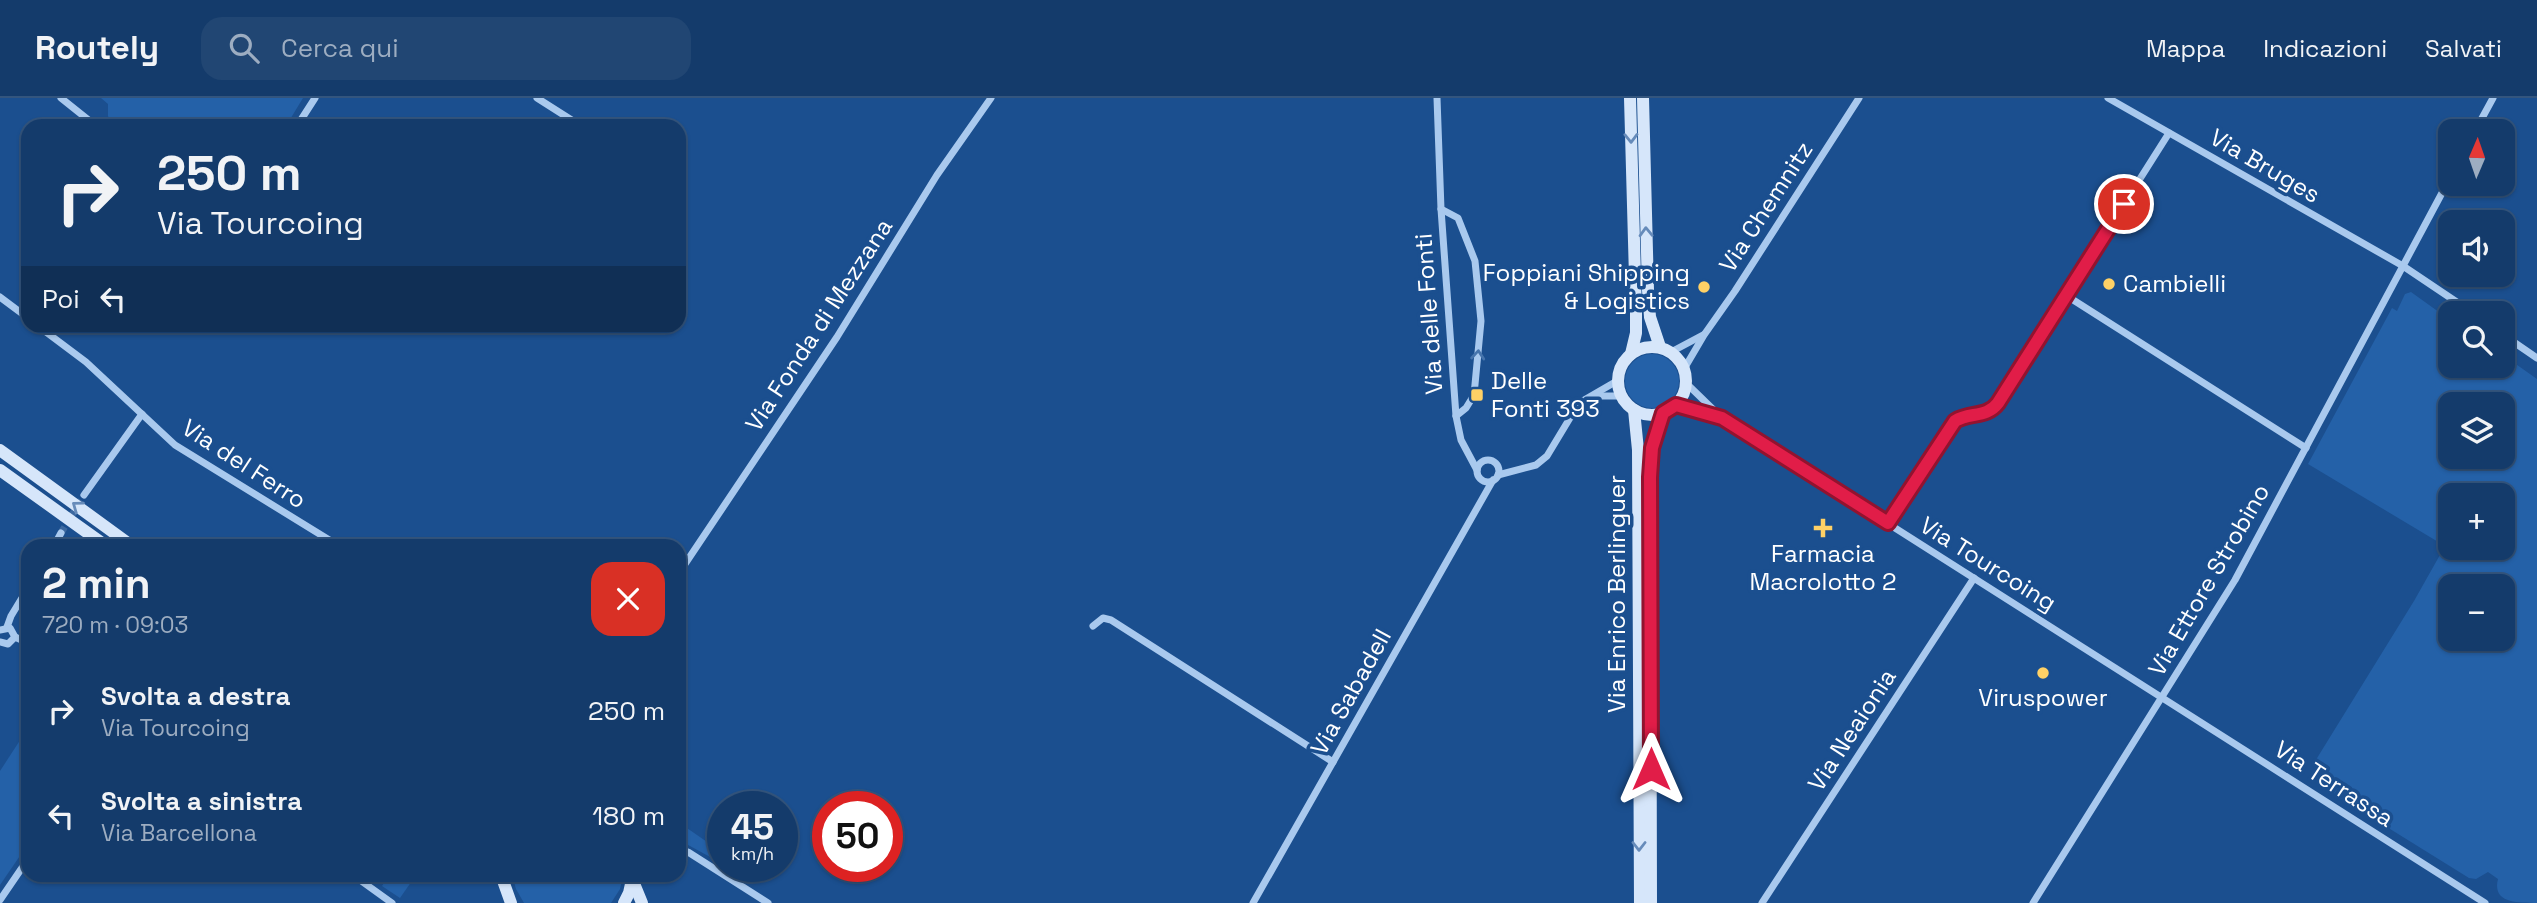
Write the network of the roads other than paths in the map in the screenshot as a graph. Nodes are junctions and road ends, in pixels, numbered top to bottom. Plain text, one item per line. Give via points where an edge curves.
1 (61, 98) edge
2 (315, 98) edge
3 (537, 98) edge
4 (991, 98) edge
5 (1437, 98) edge
6 (1630, 98) edge
7 (1643, 98) edge
8 (1859, 98) edge
9 (2108, 98) edge
10 (2493, 98) edge
11 (87, 119) edge
12 (302, 119) edge
13 (570, 119) edge
14 (2482, 119) edge
15 (2169, 133) junction
16 (2440, 196) edge
17 (1441, 209) junction
18 (2403, 266) junction
19 (2067, 296) junction
20 (0, 297) edge
21 (2455, 301) edge
22 (21, 313) edge
23 (47, 333) edge
24 (1704, 335) junction
25 (2515, 343) edge
26 (1666, 349) junction
27 (1631, 354) junction
28 (2537, 358) edge
29 (1684, 369) junction
30 (1617, 381) junction
31 (1686, 383) junction
32 (1592, 396) junction
33 (1621, 396) junction
34 (1676, 405) junction
35 (1634, 410) junction
36 (1663, 413) junction
37 (142, 414) junction
38 (1456, 416) junction
39 (1722, 418) junction
40 (2306, 448) junction
41 (0, 450) edge
42 (1471, 456) junction
43 (1482, 461) junction
44 (1497, 465) junction
45 (1521, 468) junction
46 (0, 470) edge
47 (1477, 470) junction
48 (1495, 477) junction
49 (1480, 479) junction
50 (84, 495) tunnel mouth
51 (1480, 499) junction
52 (1888, 523) junction
53 (61, 533) tunnel mouth
54 (58, 539) edge
55 (96, 539) edge
56 (122, 539) edge
57 (328, 539) edge
58 (686, 563) edge
59 (1974, 578) junction
60 (21, 600) edge
61 (1093, 626) dead end
62 (4, 628) edge
63 (15, 637) junction
64 (21, 640) edge
65 (0, 643) edge
66 (2163, 698) junction
67 (1333, 762) junction
68 (686, 851) edge
69 (21, 869) edge
70 (363, 882) edge
71 (504, 882) edge
72 (632, 882) edge
73 (634, 882) edge
74 (0, 900) edge
75 (392, 903) edge
76 (511, 903) edge
77 (624, 903) edge
78 (642, 903) edge
79 (768, 903) edge
80 (1253, 903) edge
81 (1640, 903) edge
82 (1651, 903) edge
83 (1762, 903) edge
84 (2033, 903) edge
85 (2485, 903) edge

1 - 11 street
2 - 12 street
3 - 13 street
4 - 58 street, Via Fonda di Mezzana
5 - 17 street, Via delle Fonti
6 -> 27 main road via 1636,313
26 -> 7 main road via 1652,328 1649,303
8 - 24 street, Via Chemnitz
9 - 15 street, Via Bruges
10 - 14 street
15 - 18 street, Via Bruges
15 - 19 street
16 - 18 street, Via Ettore Strobino
17 - 38 street, Via delle Fonti
38 -> 17 street, Via delle Fonti via 1474,395 1481,321 1475,261 1458,218
18 - 21 street, Via Bruges
18 - 40 street, Via Ettore Strobino
19 - 40 street
19 - 52 street via 1998,403 1988,412 1955,421
20 - 22 street
23 - 37 street, Via del Ferro
24 - 26 street, Via Chemnitz
24 - 29 street, Via Chemnitz
25 - 28 street
26 - 27 main road via 1645,347
26 - 29 main road
27 - 30 main road
29 - 31 main road
30 - 32 street
30 - 33 main road
31 - 34 main road
31 - 39 street, Via Tourcoing
32 - 33 street
32 - 45 street via 1576,407 1544,460
33 - 35 main road
34 - 36 main road
34 - 39 street, Via Tourcoing
35 - 36 main road via 1648,415
35 -> 81 main road, Via Enrico Berlinguer via 1638,450
36 - 82 main road, Via Enrico Berlinguer via 1652,448 1650,477
37 - 50 street
37 - 57 street, Via del Ferro via 176,445
38 - 42 street, Via delle Fonti via 1461,440
39 - 52 street, Via Tourcoing
40 - 66 street, Via Ettore Strobino via 2235,580
56 -> 41 main road
42 - 43 street
42 - 47 street, Via delle Fonti
43 - 44 street
43 - 47 street
44 - 45 street
44 - 48 street
45 - 48 street
46 - 55 main road
47 - 49 street
48 - 49 street
48 - 51 street, Via Sabadell
49 - 51 street
51 - 67 street, Via Sabadell
52 - 59 street, Via Tourcoing
53 - 54 street
59 - 66 street, Via Tourcoing
59 - 83 street, Via Neaionia
60 - 62 street
61 - 67 street via 1102,618 1111,620
62 - 63 street via 14,631
63 - 64 street
63 - 65 street via 11,643
66 - 84 street, Via Ettore Strobino
66 - 85 street, Via Terrassa
67 - 80 street, Via Sabadell
68 - 79 street
69 - 74 street
70 - 75 street
71 - 76 main road
72 - 77 main road
73 - 78 main road

